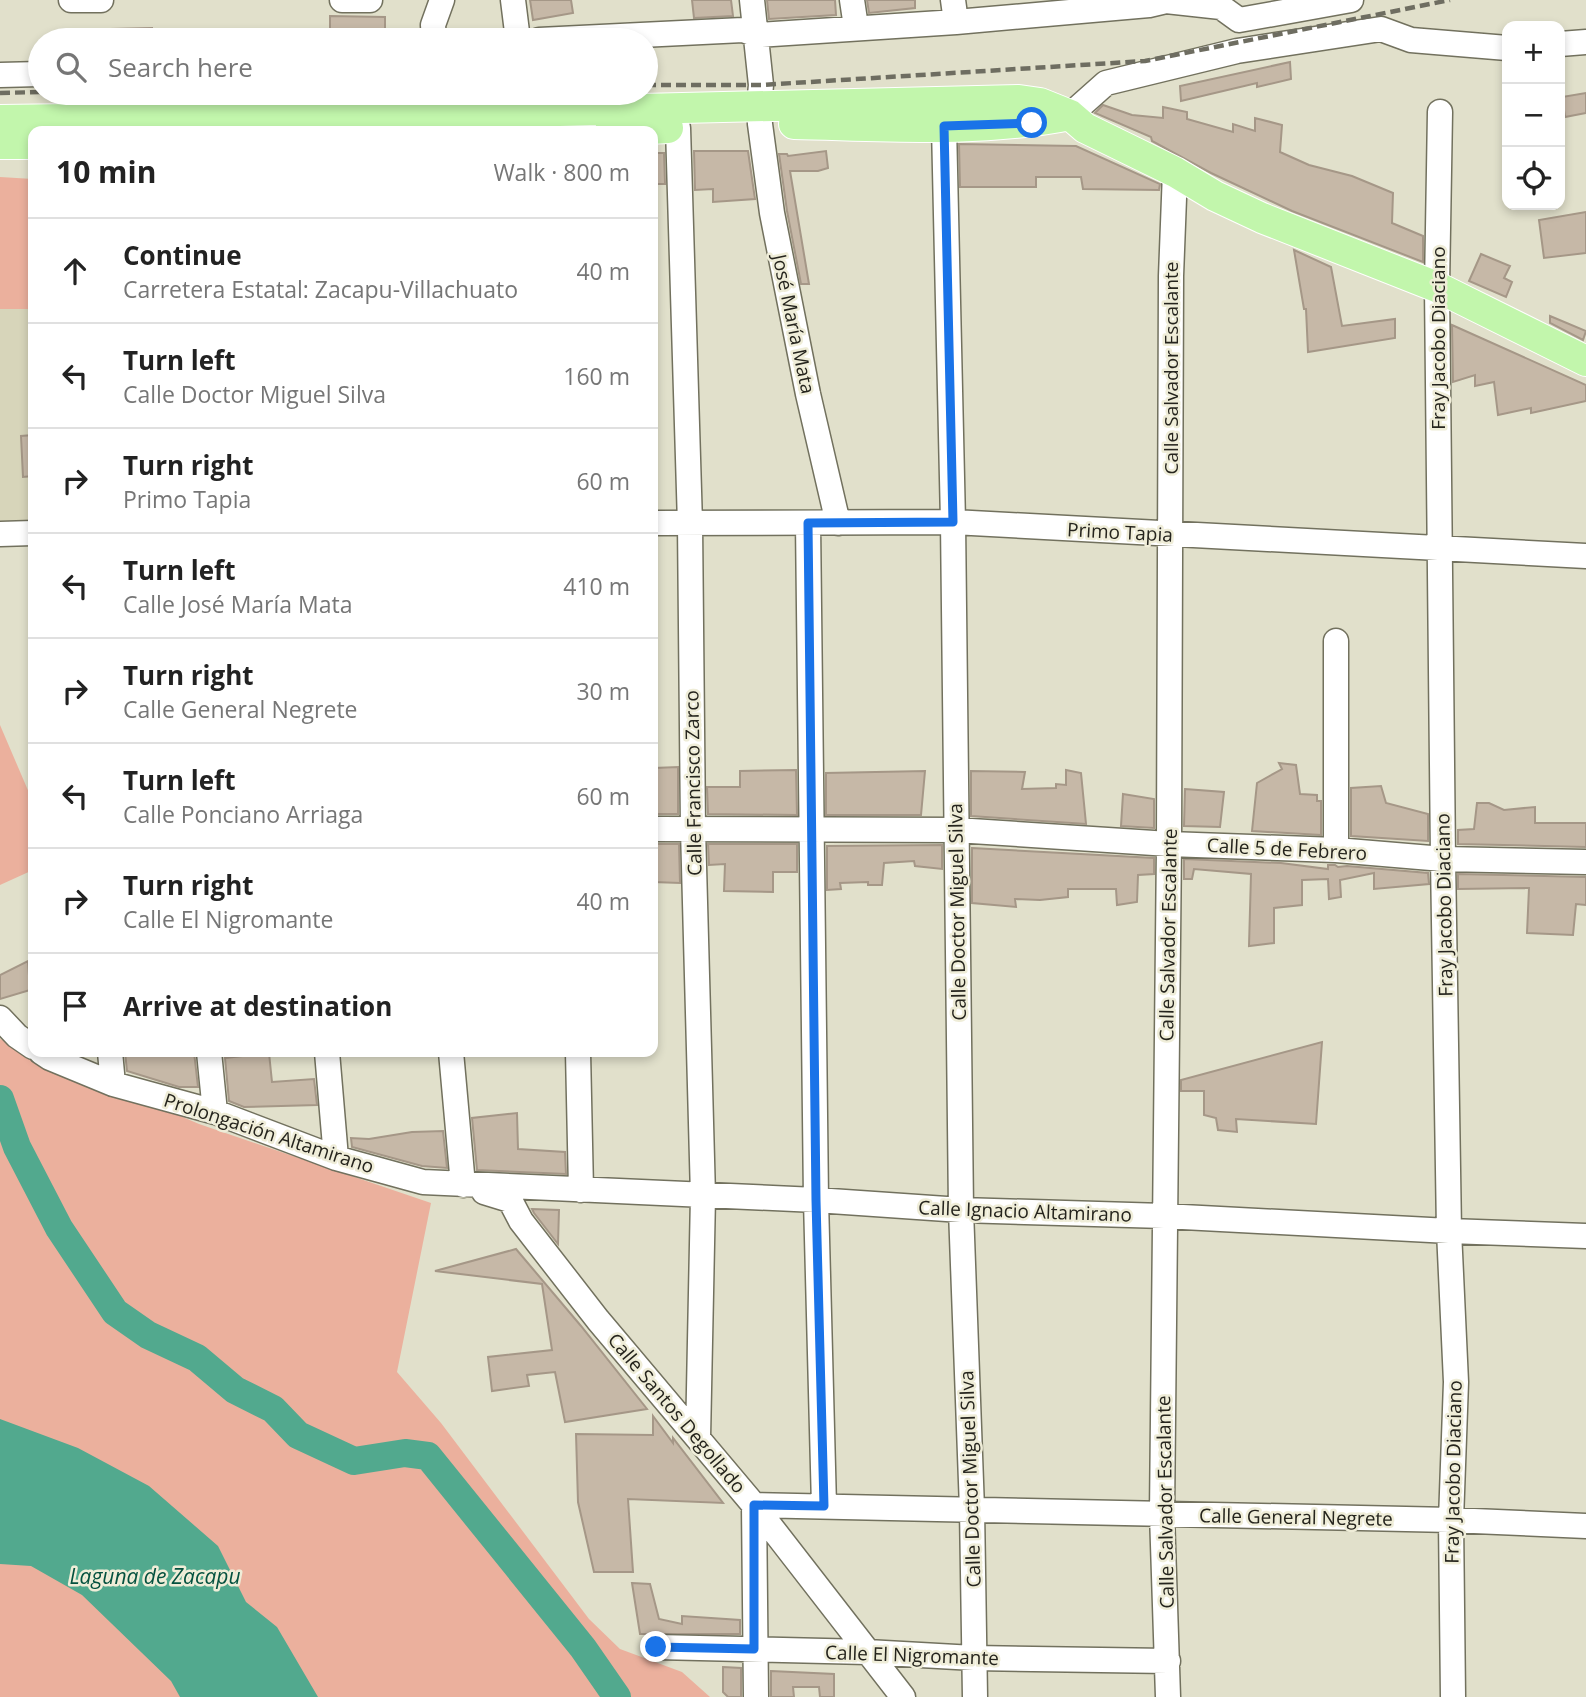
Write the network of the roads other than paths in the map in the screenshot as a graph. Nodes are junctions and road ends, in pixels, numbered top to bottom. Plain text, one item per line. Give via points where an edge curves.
1 (71, 0) edge
2 (101, 0) edge
3 (342, 0) edge
4 (370, 0) edge
5 (442, 0) edge
6 (513, 0) edge
7 (752, 0) edge
8 (852, 0) edge
9 (1166, 0) edge
10 (1351, 0) edge
11 (1056, 7) edge
12 (955, 11) edge
13 (856, 27) junction
14 (433, 28) edge
15 (517, 28) edge
16 (658, 34) edge
17 (757, 35) junction
18 (1586, 42) edge
19 (1565, 44) edge
20 (1502, 48) edge
21 (28, 74) edge
22 (0, 75) edge
23 (406, 105) edge
24 (448, 105) edge
25 (1440, 112) dead end
26 (759, 115) junction
27 (1070, 116) junction
28 (0, 120) edge
29 (560, 121) edge
30 (108, 126) edge
31 (944, 126) junction
32 (28, 128) edge
33 (678, 128) junction
34 (658, 129) edge
35 (28, 134) edge
36 (0, 144) edge
37 (1175, 172) junction
38 (1437, 287) junction
39 (1586, 361) edge
40 (953, 522) junction
41 (658, 523) edge
42 (808, 523) junction
43 (838, 523) junction
44 (690, 524) junction
45 (28, 533) edge
46 (0, 534) edge
47 (1170, 535) junction
48 (1440, 548) junction
49 (1586, 556) edge
50 (1336, 641) dead end
51 (658, 829) edge
52 (693, 830) junction
53 (812, 830) junction
54 (956, 830) junction
55 (1169, 844) junction
56 (1336, 850) junction
57 (1443, 859) junction
58 (1586, 862) edge
59 (0, 1018) edge
60 (28, 1044) edge
61 (48, 1057) edge
62 (110, 1057) edge
63 (210, 1057) edge
64 (327, 1057) edge
65 (451, 1057) edge
66 (578, 1057) edge
67 (113, 1084) junction
68 (215, 1112) junction
69 (336, 1157) junction
70 (463, 1185) junction
71 (581, 1190) junction
72 (520, 1194) junction
73 (703, 1196) junction
74 (816, 1200) junction
75 (961, 1210) junction
76 (1164, 1216) junction
77 (1449, 1231) junction
78 (1586, 1236) edge
79 (698, 1438) junction
80 (754, 1505) junction
81 (824, 1506) junction
82 (972, 1509) junction
83 (1162, 1514) junction
84 (1451, 1520) junction
85 (1586, 1526) edge
86 (656, 1647) dead end
87 (754, 1649) junction
88 (867, 1652) junction
89 (974, 1658) junction
90 (1168, 1661) junction
91 (756, 1697) edge
92 (903, 1697) edge
93 (975, 1697) edge
94 (1168, 1697) edge
95 (1453, 1697) edge

1 - 2 street
3 - 4 street
5 - 14 street
6 - 15 street
7 - 17 street, José María Mata
8 - 13 street
9 - 10 street via 1221,7 1239,20
9 - 11 street via 1149,5
11 - 12 street
12 - 13 street
13 - 17 street
16 - 17 street via 743,30
17 - 26 street, José María Mata
18 - 19 street
20 - 27 street via 1411,40 1381,29 1237,51 1105,83
21 - 22 street
23 - 30 main road
24 - 29 main road
25 - 38 street, Fray Jacobo Diaciano
26 - 27 main road via 1019,100
26 - 29 main road
26 - 31 main road
26 - 33 main road
26 - 43 street, José María Mata via 772,213
27 - 31 main road via 1032,123
27 - 37 main road via 1085,128
28 - 32 main road
31 - 40 street, Calle Doctor Miguel Silva
33 - 34 main road
33 - 44 street, Calle Francisco Zarco
35 - 36 main road
37 - 38 main road via 1262,218
37 - 47 street, Calle Salvador Escalante
38 - 39 main road
38 - 48 street, Fray Jacobo Diaciano
40 - 43 street, Primo Tapia
40 - 47 street, Primo Tapia
40 - 54 street, Calle Doctor Miguel Silva
41 - 44 street, Primo Tapia
42 - 43 street, Primo Tapia
42 - 44 street, Primo Tapia
42 - 53 street
44 - 52 street, Calle Francisco Zarco
45 - 46 street
47 - 48 street, Primo Tapia
47 - 55 street, Calle Salvador Escalante
48 - 49 street, Primo Tapia
48 - 57 street, Fray Jacobo Diaciano
50 - 56 street
51 - 52 street, Calle 5 de Febrero
52 - 53 street, Calle 5 de Febrero
52 - 73 street, Calle Francisco Zarco
53 - 54 street, Calle 5 de Febrero
53 - 74 street
54 - 55 street, Calle 5 de Febrero
54 - 75 street, Calle Doctor Miguel Silva
55 - 56 street, Calle 5 de Febrero
55 - 76 street, Calle Salvador Escalante
56 - 57 street, Calle 5 de Febrero
57 - 58 street, Calle 5 de Febrero
57 - 77 street, Fray Jacobo Diaciano
59 - 60 street
61 - 67 street, Prolongación Altamirano
62 - 67 street
63 - 68 street
64 - 69 street
65 - 70 street
66 - 71 street
67 - 68 street, Prolongación Altamirano
68 - 69 street, Prolongación Altamirano
69 - 70 street, Prolongación Altamirano via 423,1182
70 - 72 street, Calle Ignacio Altamirano
71 - 72 street, Calle Ignacio Altamirano
71 - 73 street, Calle Ignacio Altamirano
72 - 79 street, Calle Santos Degollado via 521,1221
73 - 74 street, Calle Ignacio Altamirano
73 - 79 street, Calle Francisco Zarco
74 - 75 street, Calle Ignacio Altamirano
74 - 81 street
75 - 76 street, Calle Ignacio Altamirano
75 - 82 street, Calle Doctor Miguel Silva
76 - 77 street, Calle Ignacio Altamirano
76 - 83 street, Calle Salvador Escalante
77 - 78 street, Calle Ignacio Altamirano
77 - 84 street, Fray Jacobo Diaciano via 1456,1382
79 - 80 street, Calle Santos Degollado
80 - 81 street, Calle General Negrete
80 - 87 street
80 - 88 street, Calle Santos Degollado
81 - 82 street, Calle General Negrete
82 - 83 street, Calle General Negrete
82 - 89 street, Calle Doctor Miguel Silva
83 - 84 street, Calle General Negrete
83 - 90 street, Calle Salvador Escalante
84 - 85 street, Calle General Negrete
84 - 95 street, Fray Jacobo Diaciano
86 - 87 street, Calle El Nigromante
87 - 88 street, Calle El Nigromante
87 - 91 street
88 - 89 street, Calle El Nigromante
88 - 92 street, Calle Santos Degollado
89 - 90 street, Calle El Nigromante
89 - 93 street, Calle Doctor Miguel Silva
90 - 94 street, Calle Salvador Escalante

